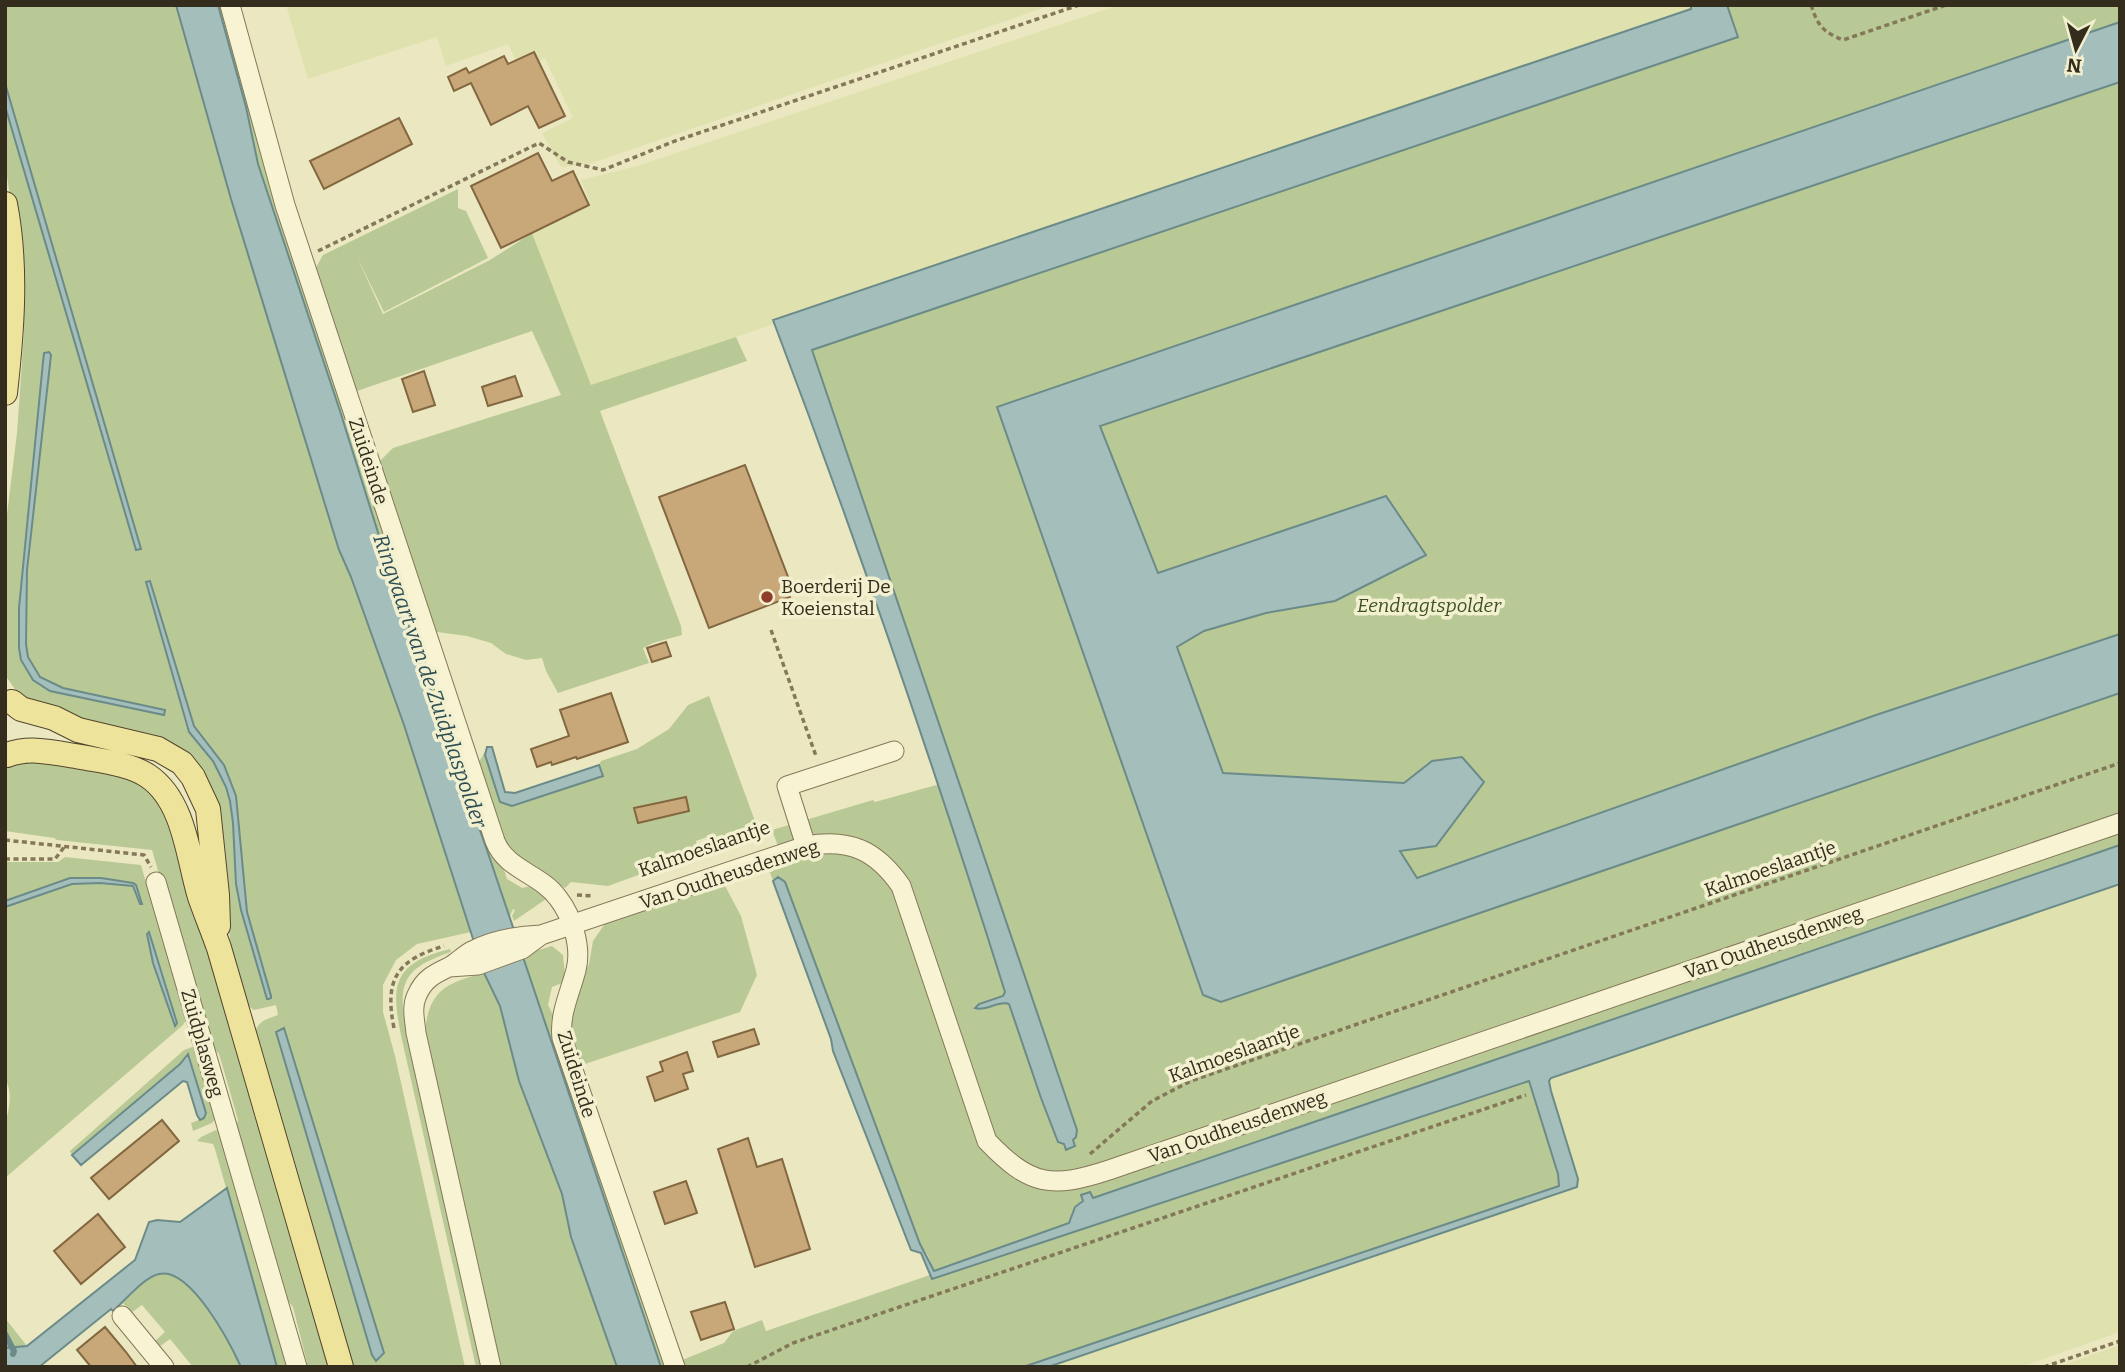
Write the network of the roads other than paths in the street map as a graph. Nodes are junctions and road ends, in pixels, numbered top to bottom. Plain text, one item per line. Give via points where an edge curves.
1 (230, 5) edge
2 (5, 204) edge
3 (5, 393) edge
4 (10, 706) edge
5 (894, 751) dead end
6 (6, 756) edge
7 (2120, 823) edge
8 (806, 846) junction
9 (156, 882) road end
10 (572, 925) junction
11 (219, 948) junction
12 (122, 1316) dead end
13 (164, 1367) edge
14 (297, 1367) edge
15 (341, 1367) edge
16 (491, 1367) edge
17 (675, 1367) edge

1 - 10 street, Zuideinde via 303,258 498,849 547,886
2 - 3 main road via 12,299
4 - 6 main road via 14,738
4 - 11 main road via 78,730 158,748 182,762 208,809
5 - 8 street via 787,786
6 - 11 main road via 33,749 99,760 147,775 172,802
7 - 8 street, Van Oudheusdenweg via 1069,1182 1031,1177 987,1141 908,902 892,873 853,846 825,842
8 - 10 street, Van Oudheusdenweg
9 - 14 street, Zuidplasweg
10 - 16 street, Van Oudheusdenweg via 439,970 416,997 415,1022
10 - 17 street, Zuideinde via 578,959 560,1025 562,1038
11 - 15 main road
12 - 13 street

